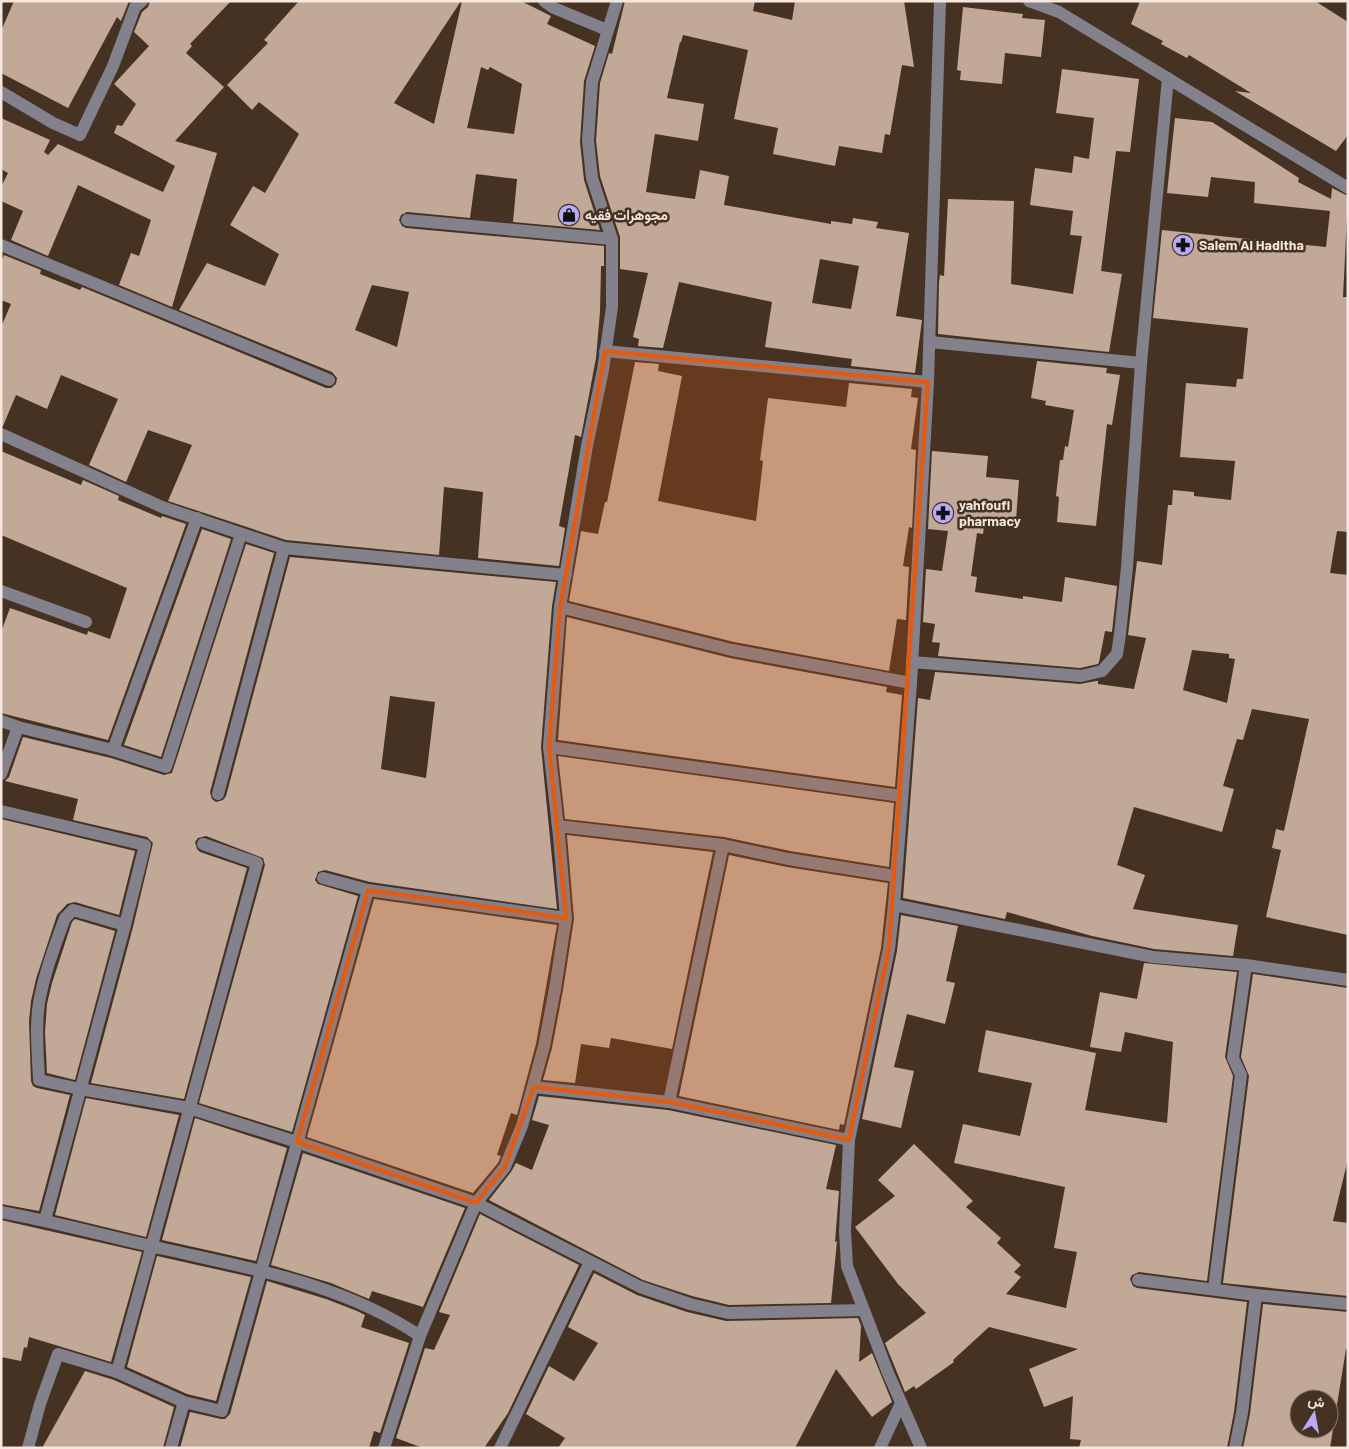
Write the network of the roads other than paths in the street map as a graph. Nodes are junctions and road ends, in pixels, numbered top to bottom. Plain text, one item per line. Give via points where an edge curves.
1 (142, 1) edge
2 (544, 1) edge
3 (617, 1) edge
4 (940, 1) edge
5 (1029, 1) edge
6 (607, 30) junction
7 (1168, 78) junction
8 (1, 92) edge
9 (1348, 188) edge
10 (408, 220) dead end
11 (612, 239) junction
12 (1, 245) edge
13 (930, 342) junction
14 (606, 351) junction
15 (1141, 363) junction
16 (329, 380) dead end
17 (928, 382) junction
18 (1, 434) edge
19 (197, 518) junction
20 (241, 534) junction
21 (284, 548) junction
22 (566, 575) junction
23 (1, 591) edge
24 (560, 608) junction
25 (86, 622) dead end
26 (912, 662) junction
27 (911, 683) junction
28 (1, 720) edge
29 (18, 727) junction
30 (549, 747) junction
31 (113, 750) junction
32 (1, 774) edge
33 (218, 794) dead end
34 (901, 796) junction
35 (1, 811) edge
36 (558, 826) junction
37 (203, 844) dead end
38 (723, 845) junction
39 (895, 876) junction
40 (323, 878) dead end
41 (368, 890) junction
42 (894, 905) junction
43 (566, 918) junction
44 (125, 925) junction
45 (1246, 966) junction
46 (1348, 980) edge
47 (534, 1087) junction
48 (80, 1089) junction
49 (669, 1102) junction
50 (189, 1108) junction
51 (848, 1140) junction
52 (297, 1142) junction
53 (476, 1203) junction
54 (1, 1212) edge
55 (45, 1220) junction
56 (150, 1246) junction
57 (590, 1262) junction
58 (262, 1271) junction
59 (1138, 1280) dead end
60 (1214, 1289) junction
61 (1256, 1295) junction
62 (1348, 1304) edge
63 (864, 1310) junction
64 (420, 1336) junction
65 (117, 1372) junction
66 (184, 1402) junction
67 (902, 1403) junction
68 (28, 1448) edge
69 (171, 1448) edge
70 (384, 1448) edge
71 (500, 1448) edge
72 (880, 1448) edge
73 (921, 1448) edge
74 (1234, 1448) edge

1 - 8 street via 135,7 113,66 80,135
2 - 6 street
3 - 6 street
4 - 13 street
5 - 7 street via 1059,12
6 - 11 street via 592,82 588,141 592,178
7 - 9 street
7 - 15 street
10 - 11 street
11 - 14 street via 612,307
12 - 16 street
13 - 15 street
13 - 17 street
14 - 17 street
14 - 22 street
15 - 26 street via 1127,567 1117,654 1102,671 1081,676
17 - 26 street
18 - 19 street via 162,507
19 - 20 street
19 - 31 street
20 - 21 street
20 - 31 street via 166,767
21 - 22 street
21 - 33 street
22 - 24 street
23 - 25 street
24 - 27 street via 732,650
24 - 30 street
26 - 27 street
27 - 34 street
28 - 29 street
29 - 31 street
29 - 32 street
30 - 34 street
30 - 36 street
34 - 39 street
35 - 44 street via 145,845
36 - 38 street
36 - 43 street
37 - 50 street via 257,863
38 - 39 street
38 - 49 street
39 - 42 street
40 - 41 street
41 - 43 street
41 - 52 street
42 - 45 street via 1153,957
42 - 51 street via 889,950
43 - 47 street
44 - 48 street
44 - 48 street via 73,910 65,918 43,984 37,1030 39,1080
45 - 46 street
45 - 60 street via 1233,1058 1241,1075
47 - 49 street
47 - 53 street via 505,1167
48 - 50 street
48 - 55 street
49 - 51 street
50 - 52 street
50 - 56 street
51 - 63 street via 847,1266
52 - 53 street
52 - 58 street
53 - 57 street
53 - 64 street
54 - 55 street
55 - 56 street
56 - 58 street
56 - 65 street
57 - 63 street via 640,1287 728,1313
57 - 71 street
58 - 64 street via 326,1289 395,1319
58 - 66 street via 222,1411
59 - 60 street
60 - 61 street
61 - 62 street
61 - 74 street via 1242,1413
63 - 67 street
64 - 70 street
65 - 66 street
65 - 68 street via 58,1354
66 - 69 street
67 - 72 street
67 - 73 street

